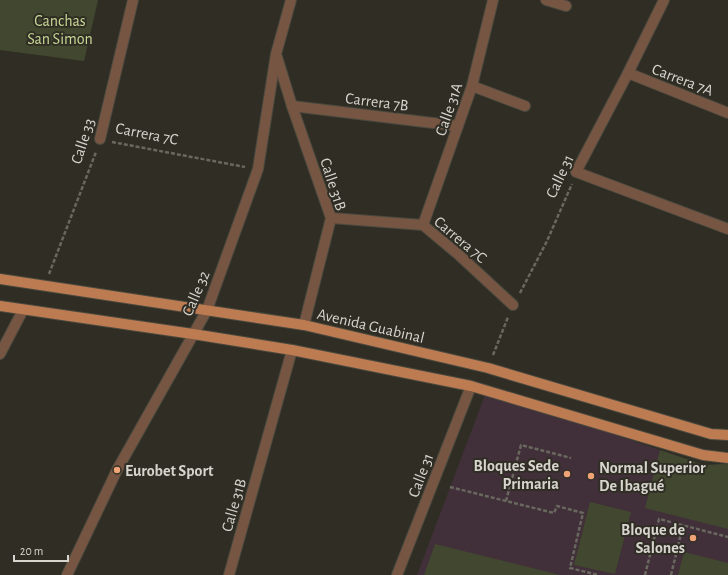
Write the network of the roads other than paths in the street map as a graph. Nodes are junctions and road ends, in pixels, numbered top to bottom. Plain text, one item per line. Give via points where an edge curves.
1 (133, 0) edge
2 (291, 0) edge
3 (493, 0) edge
4 (546, 0) edge
5 (664, 0) edge
6 (566, 6) dead end
7 (276, 54) junction
8 (628, 73) junction
9 (472, 86) junction
10 (292, 106) junction
11 (525, 106) dead end
12 (728, 113) edge
13 (458, 126) junction
14 (100, 140) road end
15 (331, 218) junction
16 (423, 225) junction
17 (728, 229) edge
18 (0, 278) edge
19 (513, 305) road end
20 (0, 306) edge
21 (23, 310) junction
22 (207, 310) junction
23 (304, 325) junction
24 (193, 334) junction
25 (292, 350) junction
26 (0, 354) edge
27 (471, 386) junction
28 (728, 435) edge
29 (728, 458) edge
30 (67, 575) edge
31 (229, 575) edge
32 (398, 575) edge

1 - 14 street, Calle 33
2 - 7 street, Calle 32
3 - 9 street, Calle 31A
4 - 6 street
5 - 8 street, Calle 31
7 - 10 street, Calle 31B
7 - 22 street, Calle 32 via 258,169
8 - 12 street, Carrera 7A
8 - 17 street, Calle 31 via 576,172
9 - 11 street
9 - 13 street, Calle 31A
10 - 13 street, Carrera 7B
10 - 15 street, Calle 31B
13 - 16 street, Calle 31A
15 - 16 street, Carrera 7C
15 - 23 street, Calle 31B
16 - 19 street, Carrera 7C
18 - 22 main road, Avenida Guabinal
20 - 21 main road
21 - 24 main road
21 - 26 street
22 - 23 main road, Avenida Guabinal
22 - 24 street, Calle 32
23 - 28 main road, Avenida Guabinal via 488,368 711,434
24 - 25 main road
24 - 30 street, Calle 32 via 117,470
25 - 27 main road
25 - 31 street, Calle 31B
27 - 29 main road via 703,455
27 - 32 street, Calle 31

